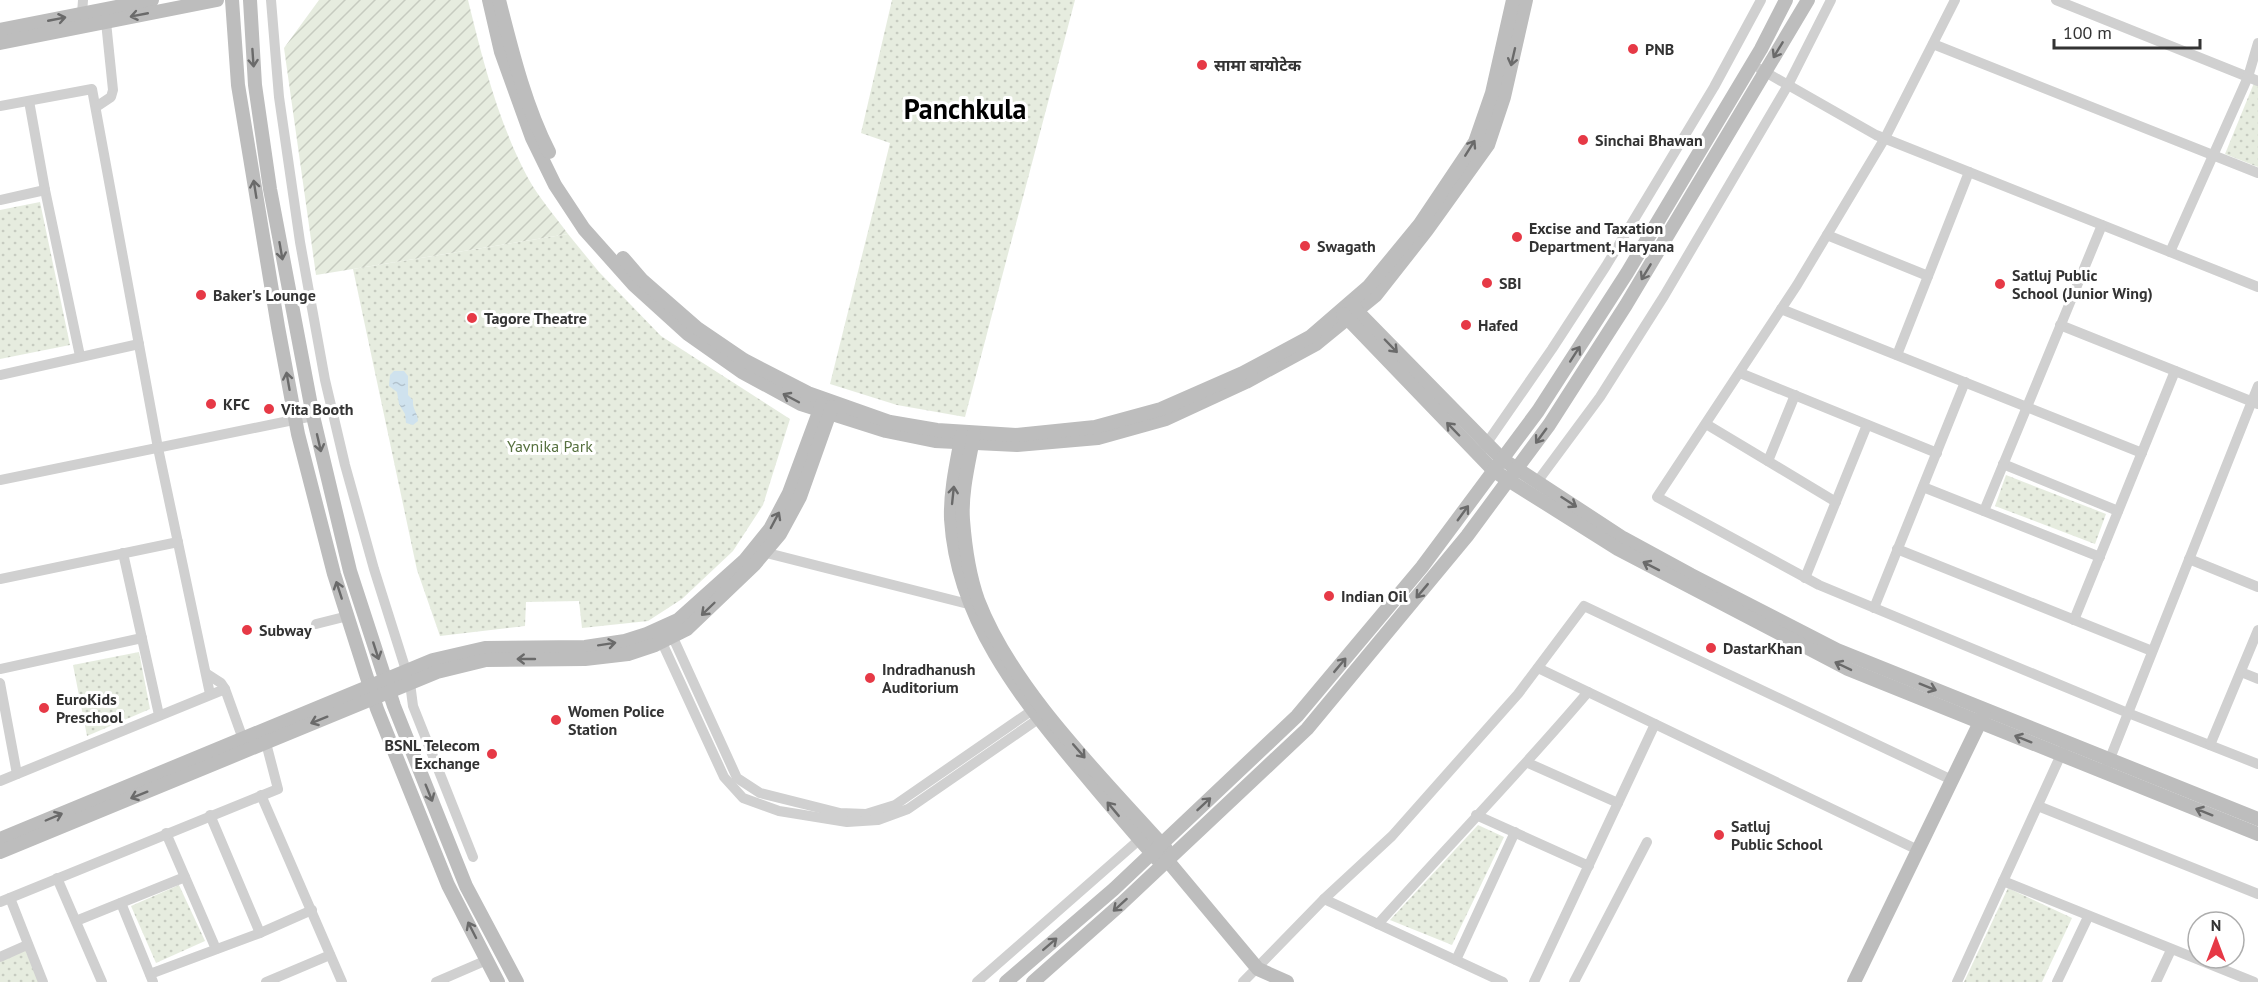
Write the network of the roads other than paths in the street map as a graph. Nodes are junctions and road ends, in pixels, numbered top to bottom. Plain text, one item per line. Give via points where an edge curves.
1 (152, 0) edge
2 (217, 0) edge
3 (232, 0) edge
4 (250, 0) edge
5 (271, 0) edge
6 (489, 0) edge
7 (499, 0) edge
8 (1513, 0) edge
9 (1526, 0) edge
10 (1761, 0) edge
11 (1786, 0) edge
12 (1808, 0) edge
13 (1831, 0) edge
14 (1955, 0) edge
15 (2056, 0) edge
16 (82, 7) edge
17 (106, 22) junction
18 (0, 30) edge
19 (0, 43) edge
20 (2258, 43) edge
21 (1933, 44) junction
22 (1752, 64) junction
23 (1765, 72) junction
24 (2253, 79) edge
25 (1788, 86) junction
26 (29, 101) junction
27 (0, 106) edge
28 (96, 107) junction
29 (1885, 138) junction
30 (2213, 155) junction
31 (1969, 172) junction
32 (2258, 173) edge
33 (1451, 187) junction
34 (45, 190) junction
35 (0, 200) edge
36 (2102, 225) junction
37 (1827, 235) junction
38 (2170, 252) junction
39 (1928, 276) junction
40 (2258, 287) edge
41 (1781, 309) junction
42 (1349, 311) junction
43 (2060, 325) junction
44 (139, 344) junction
45 (1897, 355) junction
46 (80, 357) junction
47 (2175, 371) junction
48 (1740, 373) junction
49 (0, 375) edge
50 (1965, 382) junction
51 (2258, 386) edge
52 (1795, 395) junction
53 (2255, 403) edge
54 (827, 406) junction
55 (2027, 407) junction
56 (313, 416) junction
57 (295, 420) junction
58 (1706, 424) junction
59 (1867, 425) junction
60 (967, 437) junction
61 (158, 448) junction
62 (1482, 449) junction
63 (1937, 453) junction
64 (2142, 453) junction
65 (1502, 459) junction
66 (1768, 461) junction
67 (2003, 464) junction
68 (1517, 469) junction
69 (1494, 471) junction
70 (0, 480) edge
71 (1508, 480) junction
72 (1537, 482) junction
73 (1923, 487) junction
74 (1836, 501) junction
75 (1984, 511) junction
76 (2118, 511) junction
77 (178, 542) junction
78 (1897, 549) junction
79 (759, 551) junction
80 (123, 553) junction
81 (2100, 557) junction
82 (2189, 559) junction
83 (1805, 578) junction
84 (0, 579) edge
85 (2258, 587) edge
86 (969, 603) junction
87 (1874, 608) junction
88 (983, 609) junction
89 (348, 616) junction
90 (2074, 620) junction
91 (316, 624) dead end
92 (2258, 630) edge
93 (664, 634) junction
94 (142, 638) junction
95 (2152, 651) junction
96 (1538, 668) junction
97 (0, 669) edge
98 (2241, 672) junction
99 (207, 674) junction
100 (408, 677) junction
101 (2258, 679) edge
102 (0, 683) edge
103 (388, 685) junction
104 (225, 689) junction
105 (371, 692) junction
106 (1588, 692) junction
107 (210, 694) junction
108 (1040, 712) junction
109 (2128, 713) junction
110 (159, 715) junction
111 (1983, 716) junction
112 (1654, 724) junction
113 (243, 739) junction
114 (266, 743) junction
115 (2210, 746) junction
116 (2064, 749) junction
117 (1528, 763) junction
118 (2258, 764) edge
119 (2107, 766) junction
120 (17, 774) junction
121 (1952, 780) junction
122 (0, 781) edge
123 (261, 795) junction
124 (1618, 803) junction
125 (2037, 806) junction
126 (210, 815) junction
127 (1476, 815) junction
128 (2258, 819) edge
129 (1515, 832) junction
130 (166, 833) junction
131 (2258, 834) edge
132 (0, 839) edge
133 (1140, 839) junction
134 (1647, 842) dead end
135 (1156, 848) junction
136 (1918, 850) junction
137 (0, 852) edge
138 (473, 857) dead end
139 (1167, 860) junction
140 (1589, 866) junction
141 (185, 877) junction
142 (57, 878) junction
143 (2003, 882) junction
144 (2258, 894) edge
145 (1324, 899) junction
146 (5, 900) edge
147 (121, 903) junction
148 (312, 910) junction
149 (2088, 917) junction
150 (76, 921) junction
151 (1378, 924) junction
152 (260, 933) junction
153 (27, 945) junction
154 (216, 949) junction
155 (2171, 950) junction
156 (330, 955) junction
157 (0, 957) edge
158 (487, 960) junction
159 (1456, 960) junction
160 (1258, 969) junction
161 (151, 978) edge
162 (2247, 981) edge
163 (43, 982) edge
164 (102, 982) edge
165 (266, 982) edge
166 (342, 982) edge
167 (436, 982) edge
168 (498, 982) edge
169 (517, 982) edge
170 (977, 982) edge
171 (1006, 982) edge
172 (1033, 982) edge
173 (1243, 982) edge
174 (1287, 982) edge
175 (1503, 982) edge
176 (1534, 982) edge
177 (1574, 982) edge
178 (1854, 982) edge
179 (1957, 982) edge
180 (2057, 982) edge
181 (2156, 982) edge

1 - 16 street
2 -> 17 street
57 -> 3 street via 238,85
4 -> 56 street via 255,85 270,189
5 - 100 street via 279,97 325,380 374,569
54 -> 6 street via 801,404 742,372 688,334 634,285 584,229 555,185 532,138 501,52
7 - 54 street via 541,136 563,180 593,225 642,280 697,328 744,360
33 -> 8 street via 1474,142 1492,93
9 -> 33 street via 1504,97 1488,145
10 - 62 street via 1612,258
11 - 22 street
12 -> 23 street
13 - 25 street
14 - 21 street
15 - 24 street
18 -> 16 street
17 - 19 street
17 - 28 street via 113,90 111,97
20 - 24 street
21 - 29 street
21 - 30 street
22 - 23 street
65 -> 22 street via 1538,411 1627,273
23 - 25 street
23 -> 68 street via 1626,305
24 - 30 street
25 - 29 street
25 - 72 street via 1622,364
26 - 27 street
26 - 28 street via 92,89
26 - 34 street
28 - 44 street
29 - 31 street
29 - 37 street
30 - 32 street
30 - 38 street
31 - 36 street
31 - 39 street
33 - 42 street
34 - 35 street
34 - 46 street
36 - 38 street
36 - 43 street
37 - 39 street
37 - 41 street
38 - 40 street
39 - 45 street
41 - 45 street
41 - 48 street
42 - 60 street via 1243,373 1161,409 1095,427
42 - 62 street
43 - 47 street
43 - 55 street
44 - 46 street
44 - 61 street
45 - 50 street
46 - 49 street
47 - 53 street
47 - 64 street
48 - 52 street
48 - 58 street
50 - 55 street
50 - 63 street
51 - 53 street
52 - 59 street
52 - 66 street
53 - 82 street
54 - 60 street via 886,431 935,441
54 - 79 street
55 - 64 street
55 - 67 street
56 - 57 street
56 -> 103 street via 350,571
57 - 61 street
89 -> 57 street
58 - 66 street
58 - 83 street via 1658,497
59 - 63 street
59 - 74 street
86 -> 60 street via 955,551 951,517
60 - 88 street via 963,517 966,549
61 - 70 street
61 - 77 street
62 - 65 street
62 - 69 street
63 - 73 street
64 - 76 street
65 - 68 street
65 - 69 street
66 - 74 street
67 - 75 street
67 - 76 street
68 - 71 street
68 - 72 street
69 - 71 street
135 -> 69 street via 1297,716 1422,567
111 -> 71 street via 1848,669 1618,549
71 -> 139 street via 1467,536 1307,729
72 -> 111 street via 1691,576 1837,650
73 - 75 street
73 - 78 street
74 - 83 street
75 - 81 street
76 - 81 street
77 - 80 street
77 - 99 street
78 - 87 street
78 - 90 street
79 - 86 street
79 - 93 street
80 - 84 street
80 - 94 street
81 - 90 street
82 - 85 street
82 - 95 street
83 - 87 street
86 - 88 street
86 - 108 street via 1011,681
87 - 109 street
88 - 108 street
89 - 91 street
89 - 105 street
90 - 95 street
92 - 98 street
93 - 100 street via 585,647 485,648 433,660
93 - 108 street via 724,777 743,798 779,811 847,822 878,820 908,809
94 - 97 street
94 - 110 street
95 - 109 street
96 - 106 street
96 - 121 street via 1584,606
96 - 145 street via 1392,836
98 - 101 street
98 - 115 street
99 - 104 street
99 - 107 street
100 - 103 street
100 - 138 street via 413,706
102 - 120 street
103 - 105 street
103 -> 169 street via 466,886
104 - 107 street
104 - 113 street
105 - 113 street
105 -> 114 street
158 -> 105 street via 448,885
106 - 112 street
106 - 117 street
107 - 110 street
133 -> 108 street
108 -> 135 street
109 - 115 street
109 - 119 street
110 - 120 street
111 - 116 street
111 - 121 street
112 - 124 street
112 - 136 street
132 -> 113 street
114 - 123 street via 278,789
114 -> 137 street
115 - 118 street
116 - 119 street
116 - 125 street
117 - 124 street
117 - 127 street
119 - 128 street
131 -> 119 street
120 - 122 street
121 - 136 street
123 - 126 street
123 - 148 street
124 - 140 street
125 - 143 street
125 - 144 street
126 - 130 street
126 - 152 street
127 - 129 street
127 - 151 street
129 - 140 street
129 - 159 street
130 - 141 street
130 - 142 street
133 - 135 street
133 - 170 street
134 - 177 street
135 - 139 street
171 -> 135 street
136 - 178 street
139 - 160 street
139 -> 172 street
140 - 176 street
141 - 147 street
141 - 154 street
142 - 146 street
142 - 150 street
143 - 149 street
143 - 179 street
145 - 151 street
145 - 160 street
146 - 153 street
147 - 150 street
147 - 161 street
148 - 152 street
148 - 156 street
149 - 155 street
149 - 180 street
150 - 164 street
151 - 159 street
152 - 154 street
153 - 157 street
153 - 163 street
154 - 161 street
155 - 162 street
155 - 181 street
156 - 165 street
156 - 166 street
158 - 167 street
158 - 168 street
159 - 175 street
160 - 173 street
160 - 174 street

